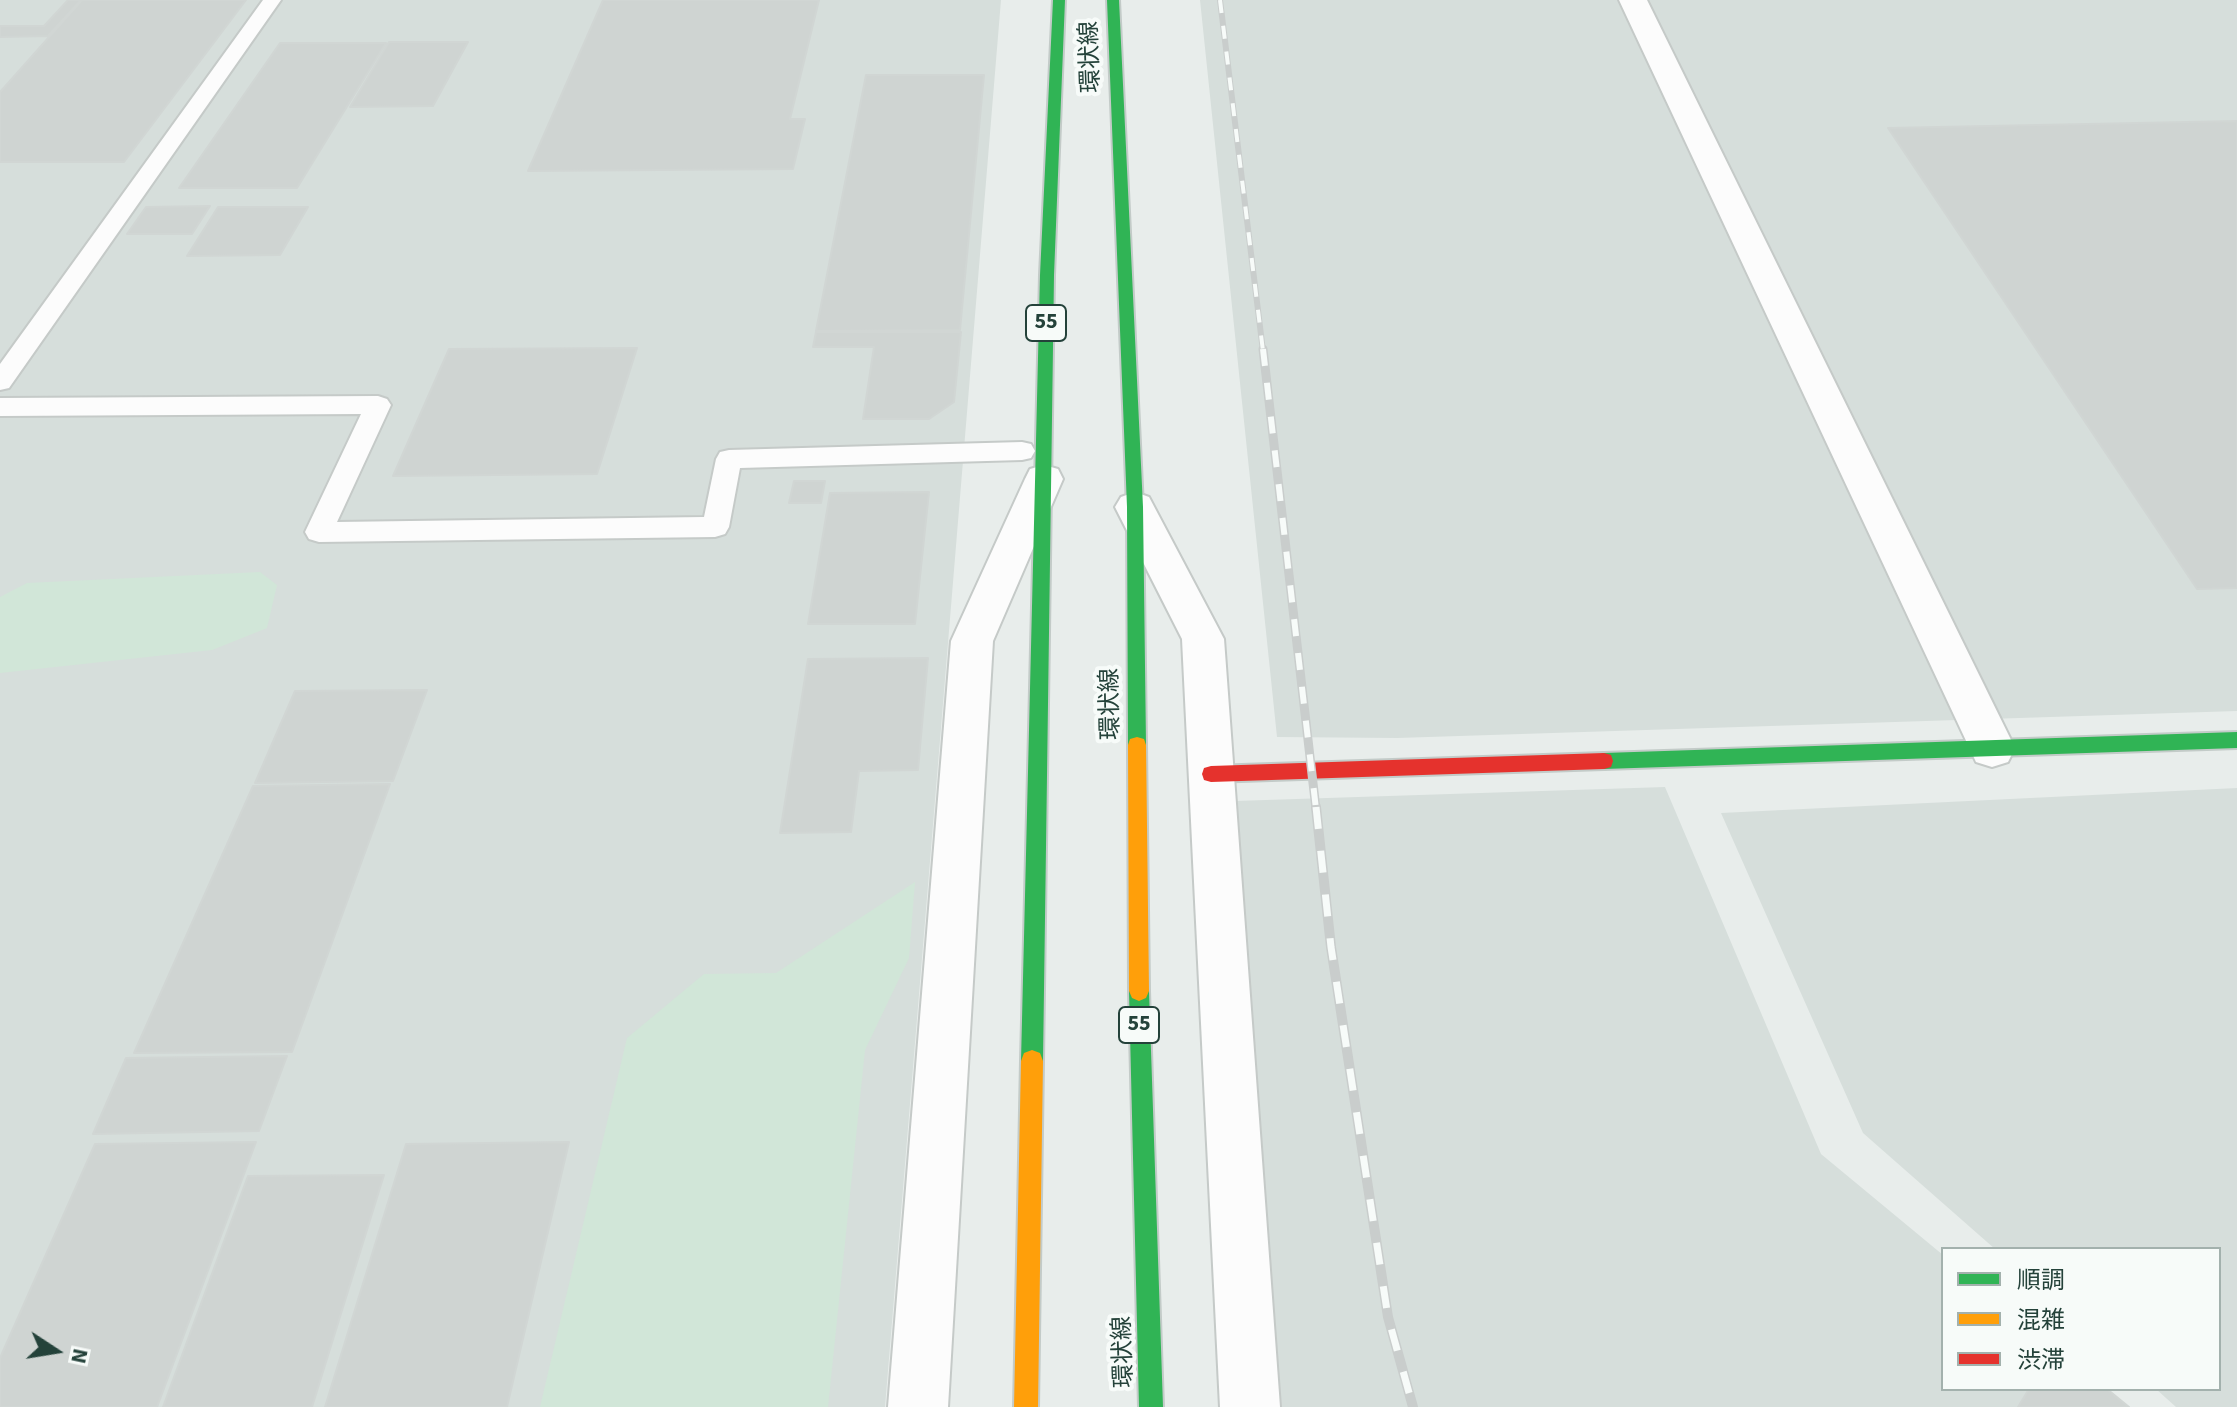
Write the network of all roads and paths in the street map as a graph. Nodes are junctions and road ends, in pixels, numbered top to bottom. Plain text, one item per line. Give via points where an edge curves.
1 (272, 0) edge
2 (1059, 0) edge
3 (1113, 0) edge
4 (1633, 0) edge
5 (0, 382) edge
6 (0, 407) edge
7 (1033, 465) junction
8 (1135, 507) junction
9 (2237, 740) edge
10 (1992, 748) junction
11 (1211, 774) junction
12 (918, 1407) edge
13 (1026, 1407) edge
14 (1151, 1407) edge
15 (1250, 1407) edge

1 - 5 lane
2 - 7 main road, 環状線 / 55
3 - 8 main road, 環状線 / 55
4 - 10 street
6 - 7 lane via 378,405 319,532 715,527 729,459
7 - 12 street via 972,641
7 - 13 main road, 環状線 / 55 via 1040,646
8 - 11 street via 1203,639
8 - 14 main road, 環状線 / 55 via 1139,1049
9 - 10 main road
10 - 11 main road
11 - 15 street

